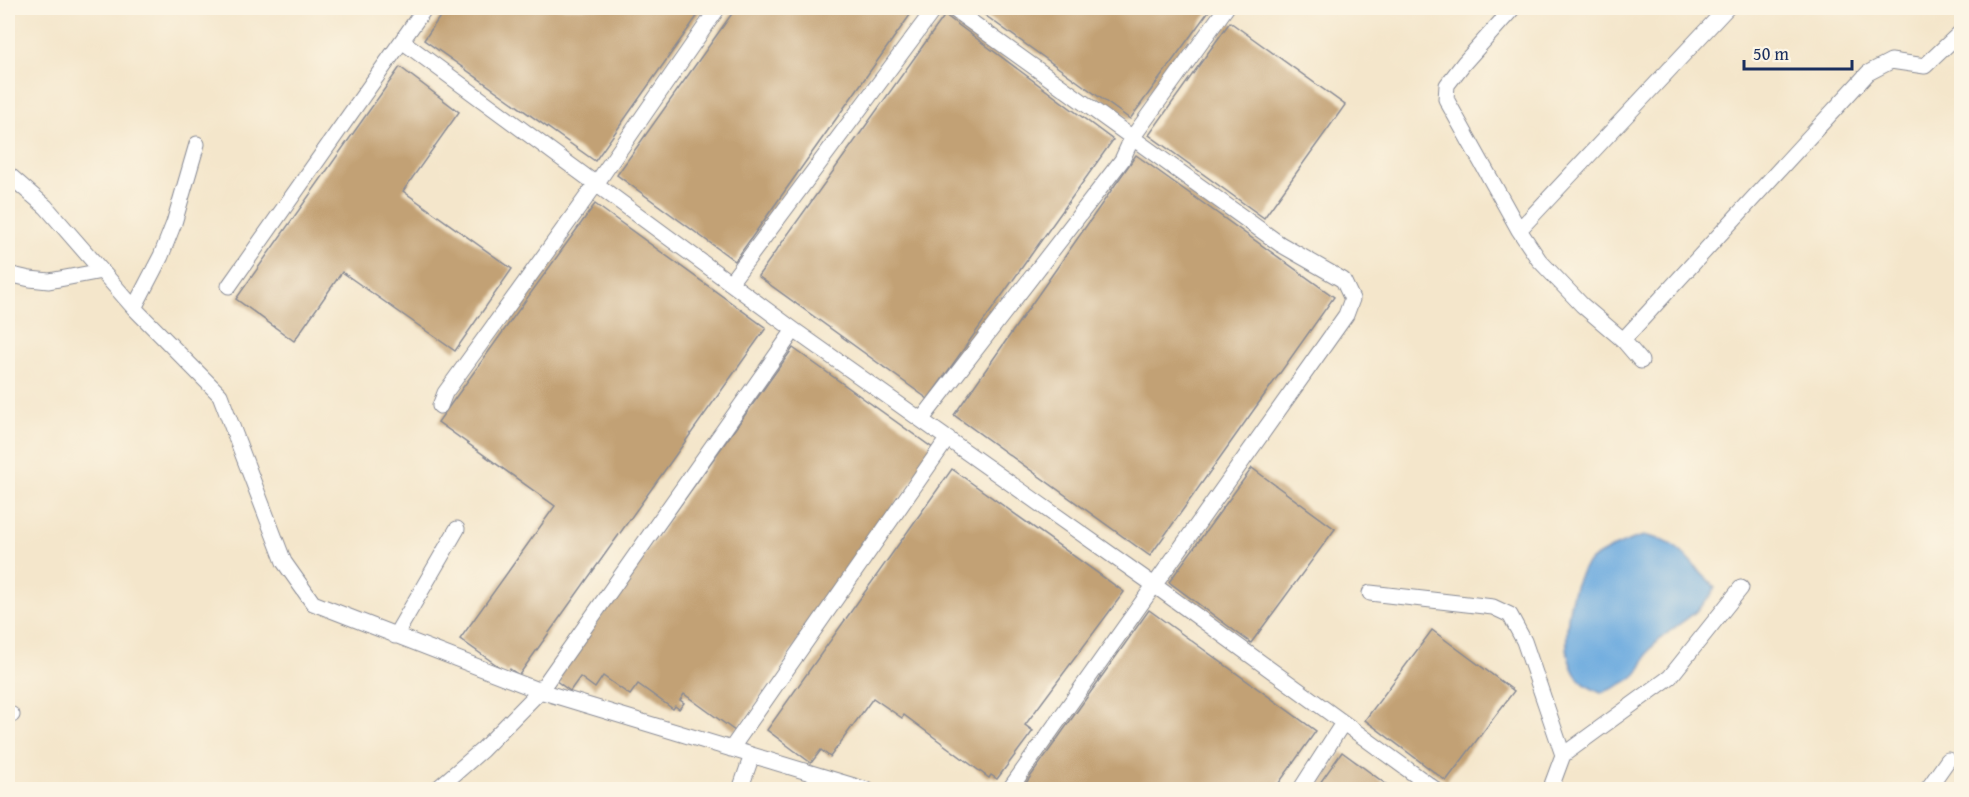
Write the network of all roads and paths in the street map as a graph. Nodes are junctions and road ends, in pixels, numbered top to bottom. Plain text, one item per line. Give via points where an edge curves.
1 (425, 8) edge
2 (718, 8) edge
3 (935, 8) edge
4 (952, 8) edge
5 (1226, 8) edge
6 (1514, 8) edge
7 (1728, 8) edge
8 (1962, 31) edge
9 (402, 41) junction
10 (1132, 138) junction
11 (197, 144) dead end
12 (8, 174) edge
13 (596, 184) junction
14 (1519, 230) junction
15 (102, 271) junction
16 (8, 274) edge
17 (730, 283) junction
18 (229, 286) dead end
19 (134, 308) junction
20 (794, 330) junction
21 (1623, 340) junction
22 (1641, 360) dead end
23 (440, 406) dead end
24 (922, 419) junction
25 (948, 438) junction
26 (457, 529) dead end
27 (1154, 585) junction
28 (1741, 588) dead end
29 (1370, 593) dead end
30 (395, 636) junction
31 (540, 692) junction
32 (1343, 723) junction
33 (731, 749) junction
34 (752, 755) junction
35 (1563, 755) junction
36 (1948, 760) dead end
37 (436, 789) edge
38 (740, 789) edge
39 (867, 789) edge
40 (1010, 789) edge
41 (1300, 789) edge
42 (1436, 789) edge
43 (1550, 789) edge
44 (1927, 789) edge

1 - 9 street
2 - 13 street
3 - 17 street
4 - 10 street
5 - 10 street
6 - 14 street via 1447,85 1446,99
7 - 14 street
8 - 21 street via 1925,66 1891,60 1868,73
9 - 13 street
9 - 18 street
10 - 24 street via 1122,160
10 - 27 street via 1280,244 1343,280 1352,299 1346,315
11 - 19 street via 174,223
12 - 15 street via 46,207
13 - 17 street
13 - 23 street via 445,393
14 - 21 street via 1539,260
15 - 16 street via 49,281
15 - 19 street
17 - 20 street
19 - 30 street via 220,395 284,562 313,603
20 - 24 street
20 - 31 street
21 - 22 street
24 - 25 street
25 - 27 street
25 - 33 street
26 - 30 street
27 - 32 street
27 - 40 street
28 - 35 street via 1670,677
29 - 35 street via 1493,607 1510,615 1524,641
30 - 31 street
31 - 33 street
31 - 37 street
32 - 41 street
32 - 42 street
33 - 34 street
34 - 38 street
34 - 39 street
35 - 43 street
36 - 44 street

